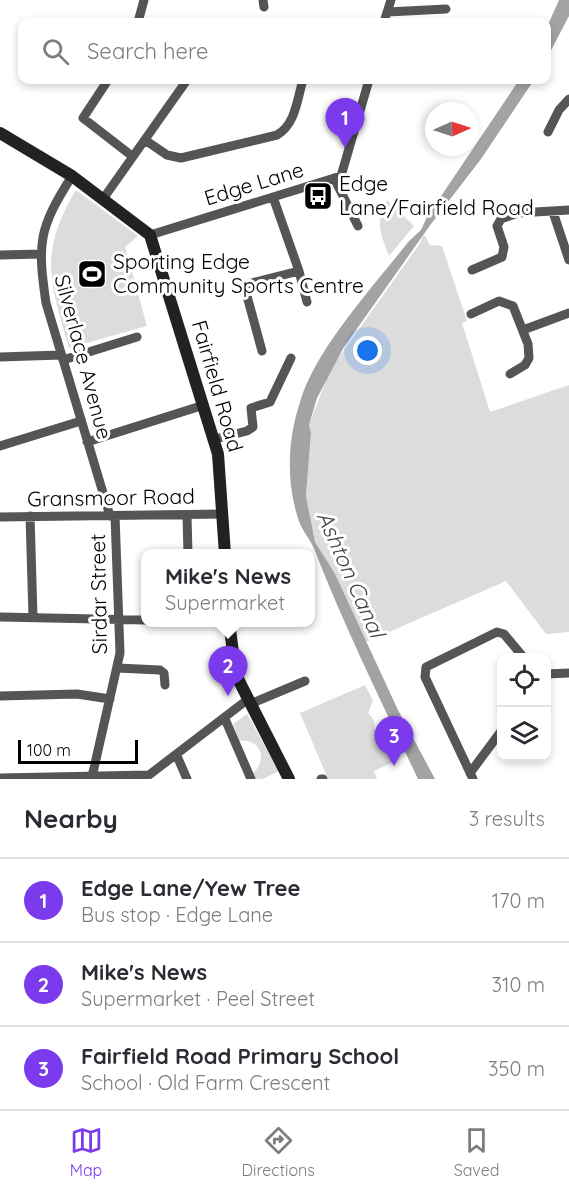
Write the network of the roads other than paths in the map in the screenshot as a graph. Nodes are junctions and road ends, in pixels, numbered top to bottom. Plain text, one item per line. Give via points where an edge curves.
1 (144, 0) edge
2 (390, 0) edge
3 (446, 9) dead end
4 (387, 12) junction
5 (140, 18) edge
6 (385, 18) edge
7 (105, 84) edge
8 (184, 84) edge
9 (302, 84) edge
10 (368, 84) edge
11 (569, 99) edge
12 (548, 132) dead end
13 (0, 133) edge
14 (145, 140) junction
15 (132, 156) junction
16 (72, 176) junction
17 (334, 178) junction
18 (273, 197) junction
19 (104, 199) junction
20 (569, 210) edge
21 (553, 212) junction
22 (358, 226) dead end
23 (150, 235) junction
24 (41, 254) junction
25 (0, 255) edge
26 (569, 260) edge
27 (472, 270) dead end
28 (299, 271) junction
29 (307, 302) dead end
30 (569, 313) edge
31 (471, 314) dead end
32 (523, 330) junction
33 (137, 337) dead end
34 (262, 351) dead end
35 (0, 357) edge
36 (62, 357) junction
37 (291, 358) dead end
38 (510, 374) dead end
39 (204, 405) junction
40 (81, 421) junction
41 (215, 439) junction
42 (87, 442) junction
43 (0, 446) edge
44 (223, 514) junction
45 (187, 515) junction
46 (30, 516) junction
47 (113, 516) junction
48 (0, 517) edge
49 (188, 549) edge
50 (225, 549) edge
51 (33, 617) junction
52 (0, 618) edge
53 (119, 619) junction
54 (141, 620) edge
55 (230, 627) edge
56 (521, 653) edge
57 (117, 668) junction
58 (551, 673) edge
59 (569, 673) edge
60 (305, 681) dead end
61 (165, 685) dead end
62 (0, 696) edge
63 (110, 699) junction
64 (248, 702) junction
65 (225, 719) junction
66 (497, 736) edge
67 (177, 756) junction
68 (471, 776) edge
69 (92, 777) junction
70 (0, 778) edge
71 (187, 779) edge
72 (251, 779) edge
73 (290, 779) edge

1 - 5 street
2 - 4 street
3 - 4 street
4 - 6 street
7 - 15 street via 83,118
8 - 14 street
9 - 14 street via 292,119 277,135 181,158 166,155
10 - 17 street, Edge Lane via 341,176
11 - 12 street
13 - 16 street
14 - 15 street
15 - 19 street
16 - 19 street
16 - 24 street, Silverlace Avenue via 48,214
17 - 18 street, Edge Lane
17 - 22 street
18 - 23 street, Edge Lane
18 - 28 street
19 - 23 street
20 - 21 street
21 - 26 street
21 - 27 street via 512,215 498,221 496,226 504,247 502,257
23 - 39 street, Fairfield Road
24 - 25 street
24 - 36 street, Silverlace Avenue via 46,303
28 - 29 street
28 - 34 street via 244,285
30 - 32 street
31 - 32 street via 503,300 513,306
32 - 38 street via 529,358 520,370
33 - 36 street
35 - 36 street
36 - 40 street, Silverlace Avenue
37 - 41 street via 270,402 251,408 253,427
39 - 41 street, Fairfield Road
39 - 42 street
40 - 42 street, Silverlace Avenue
40 - 43 street
41 - 44 street, Fairfield Road via 222,474
42 - 47 street, Silverlace Avenue
44 - 45 street, Gransmoor Road
44 - 50 street, Fairfield Road
45 - 47 street, Gransmoor Road
45 - 49 street
46 - 47 street, Gransmoor Road
46 - 48 street, Gransmoor Road
46 - 51 street
47 - 53 street, Sirdar Street
51 - 52 street
51 - 53 street
53 - 54 street
53 - 57 street, Sirdar Street
55 - 64 street via 234,670
56 - 68 street via 504,634 497,632 426,667 426,677
57 - 61 street via 160,670
57 - 63 street, Sirdar Street
58 - 59 street
60 - 64 street
62 - 63 street via 77,694
63 - 69 street, Sirdar Street
64 - 65 street
64 - 73 street
65 - 67 street
65 - 72 street
66 - 68 street
67 - 69 street via 148,775
67 - 71 street
69 - 70 street

